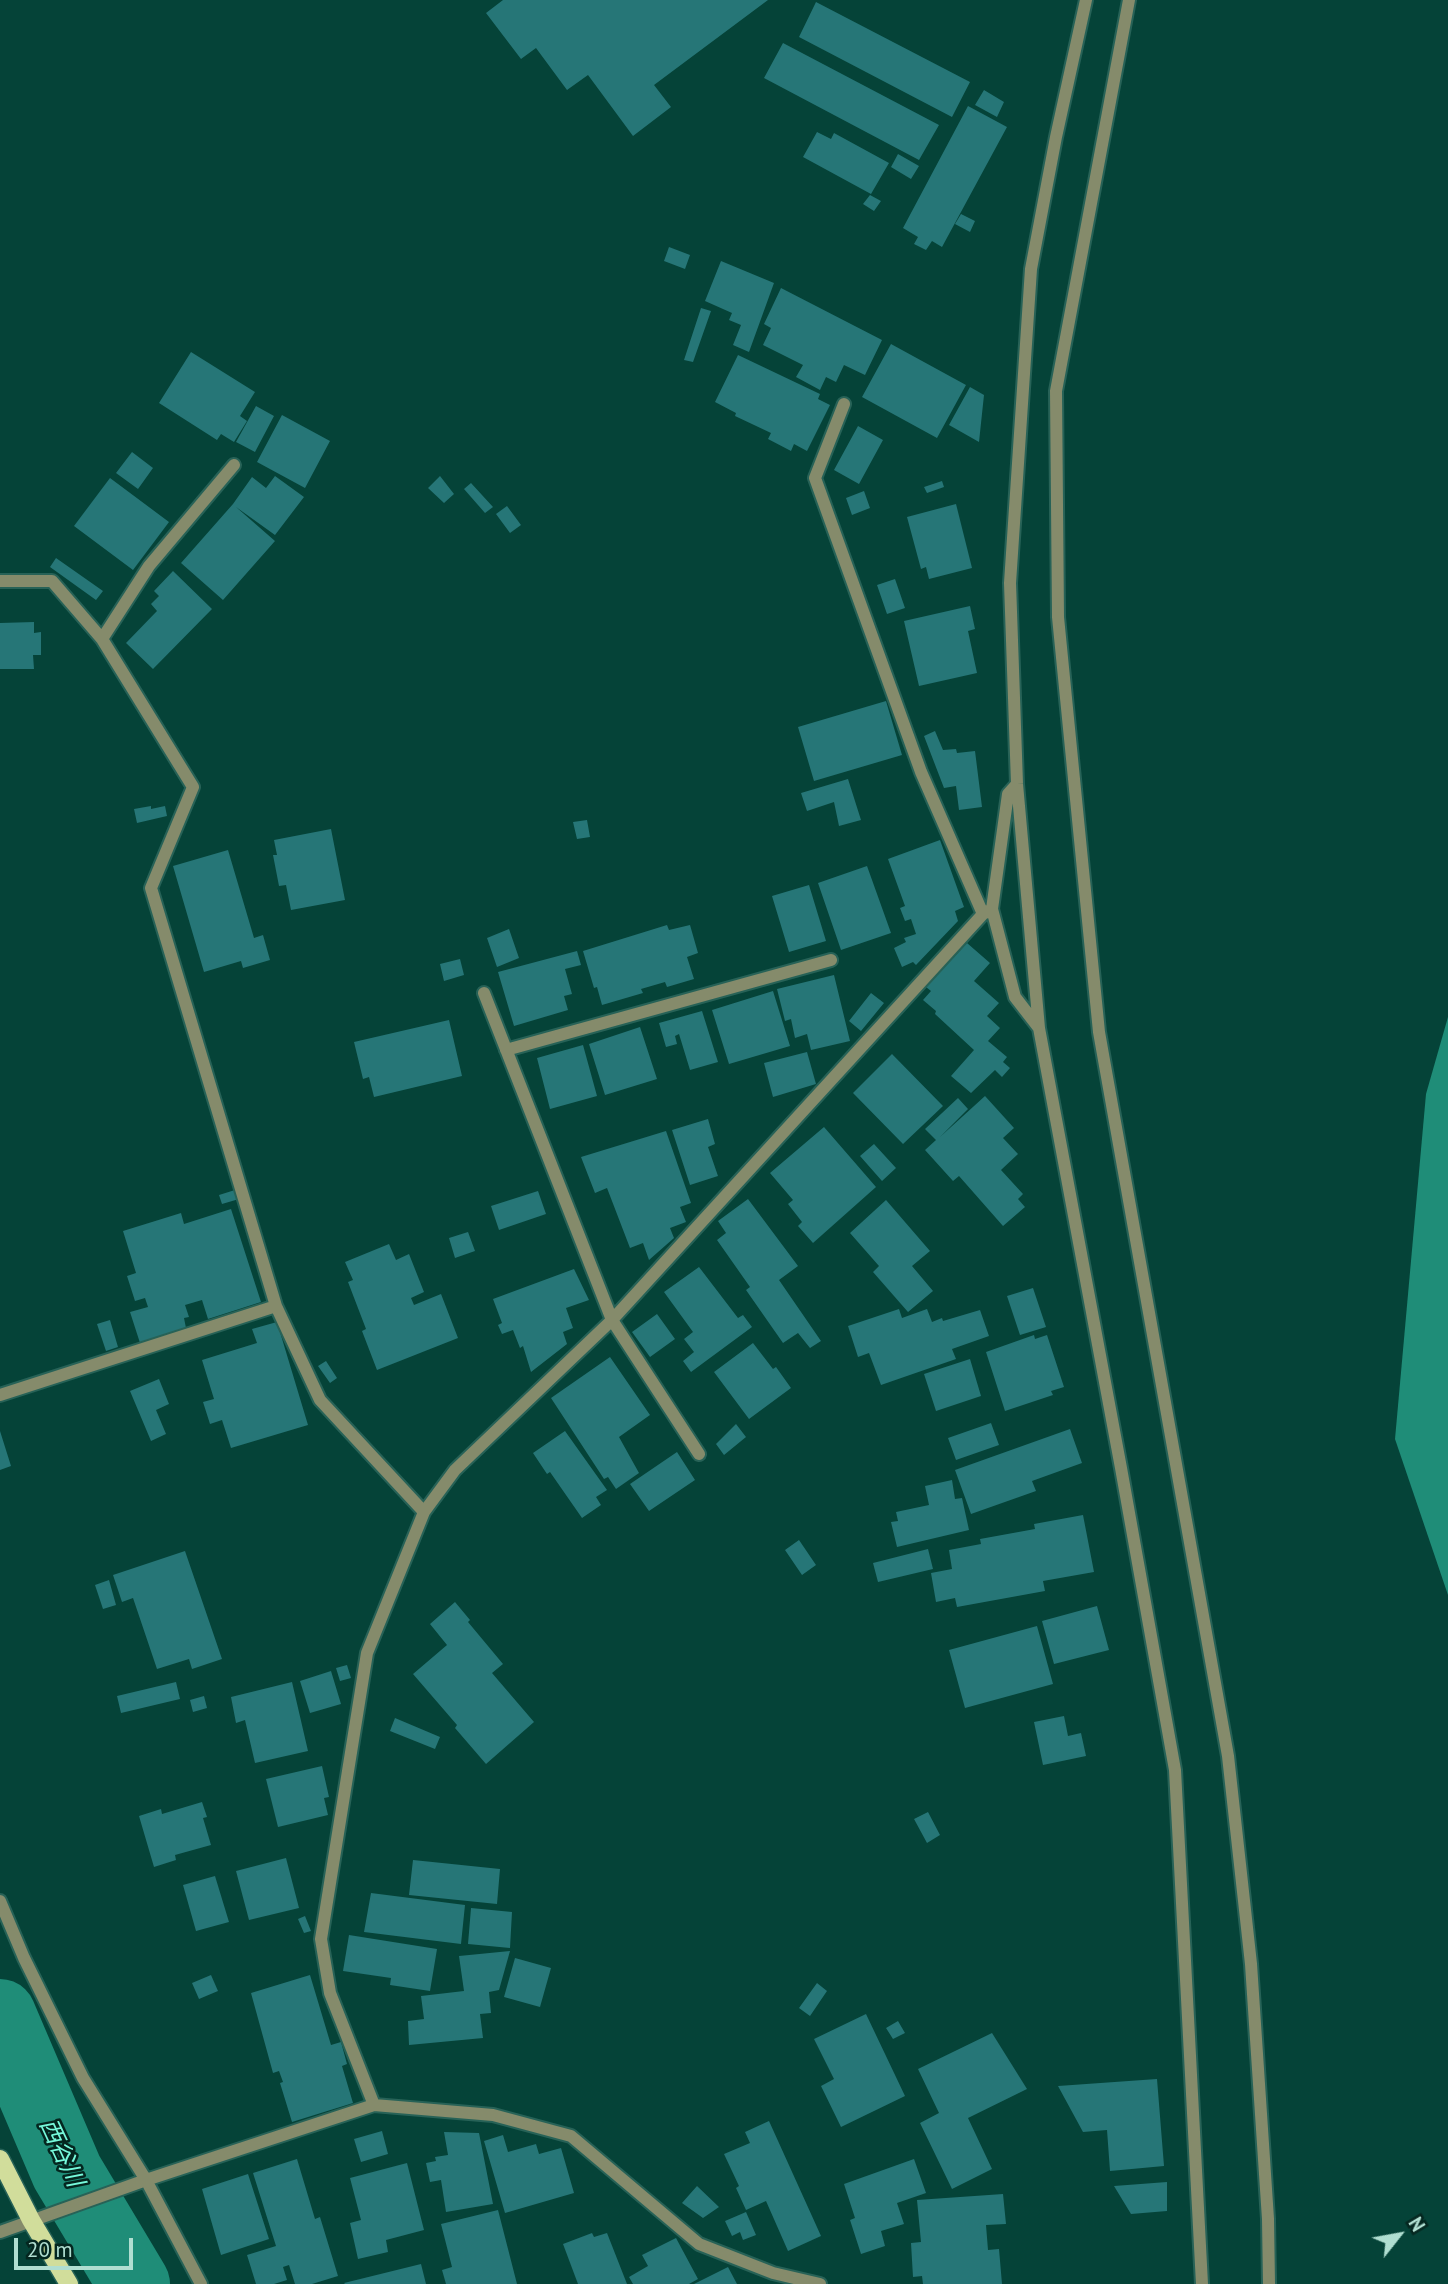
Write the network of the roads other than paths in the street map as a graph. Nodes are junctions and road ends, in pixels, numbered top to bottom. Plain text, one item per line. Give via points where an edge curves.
1 (1086, 0) edge
2 (1129, 0) edge
3 (844, 404) dead end
4 (234, 465) dead end
5 (0, 581) edge
6 (102, 639) junction
7 (1017, 784) junction
8 (988, 911) junction
9 (831, 960) dead end
10 (484, 993) dead end
11 (1039, 1028) junction
12 (506, 1050) junction
13 (276, 1306) junction
14 (612, 1321) junction
15 (0, 1395) edge
16 (699, 1454) dead end
17 (424, 1512) junction
18 (0, 1901) edge
19 (374, 2105) junction
20 (0, 2159) edge
21 (146, 2180) junction
22 (31, 2220) junction
23 (0, 2232) edge
24 (69, 2284) edge
25 (201, 2284) edge
26 (820, 2284) edge
27 (1202, 2284) edge
28 (1269, 2284) edge

1 - 7 street via 1031,269 1010,583
2 - 28 street via 1056,391 1058,617 1099,1032 1228,1756 1251,1964
3 - 8 street via 815,478 921,772
4 - 6 street via 149,566
5 - 6 street via 52,581
6 - 13 street via 193,787 151,888
7 - 8 street via 1008,794
7 - 11 street
8 - 11 street via 1015,997
8 - 14 street
9 - 12 street
10 - 12 street
11 - 27 street via 1175,1770
12 - 14 street
13 - 15 street
13 - 17 street via 320,1400
14 - 16 street
14 - 17 street via 455,1470
17 - 19 street via 367,1653 321,1938 330,1993
18 - 21 street via 83,2078
19 - 21 street
19 - 26 street via 493,2115 571,2136 699,2244 773,2273
20 - 22 main road
21 - 22 street
21 - 25 street
22 - 23 street
22 - 24 main road

